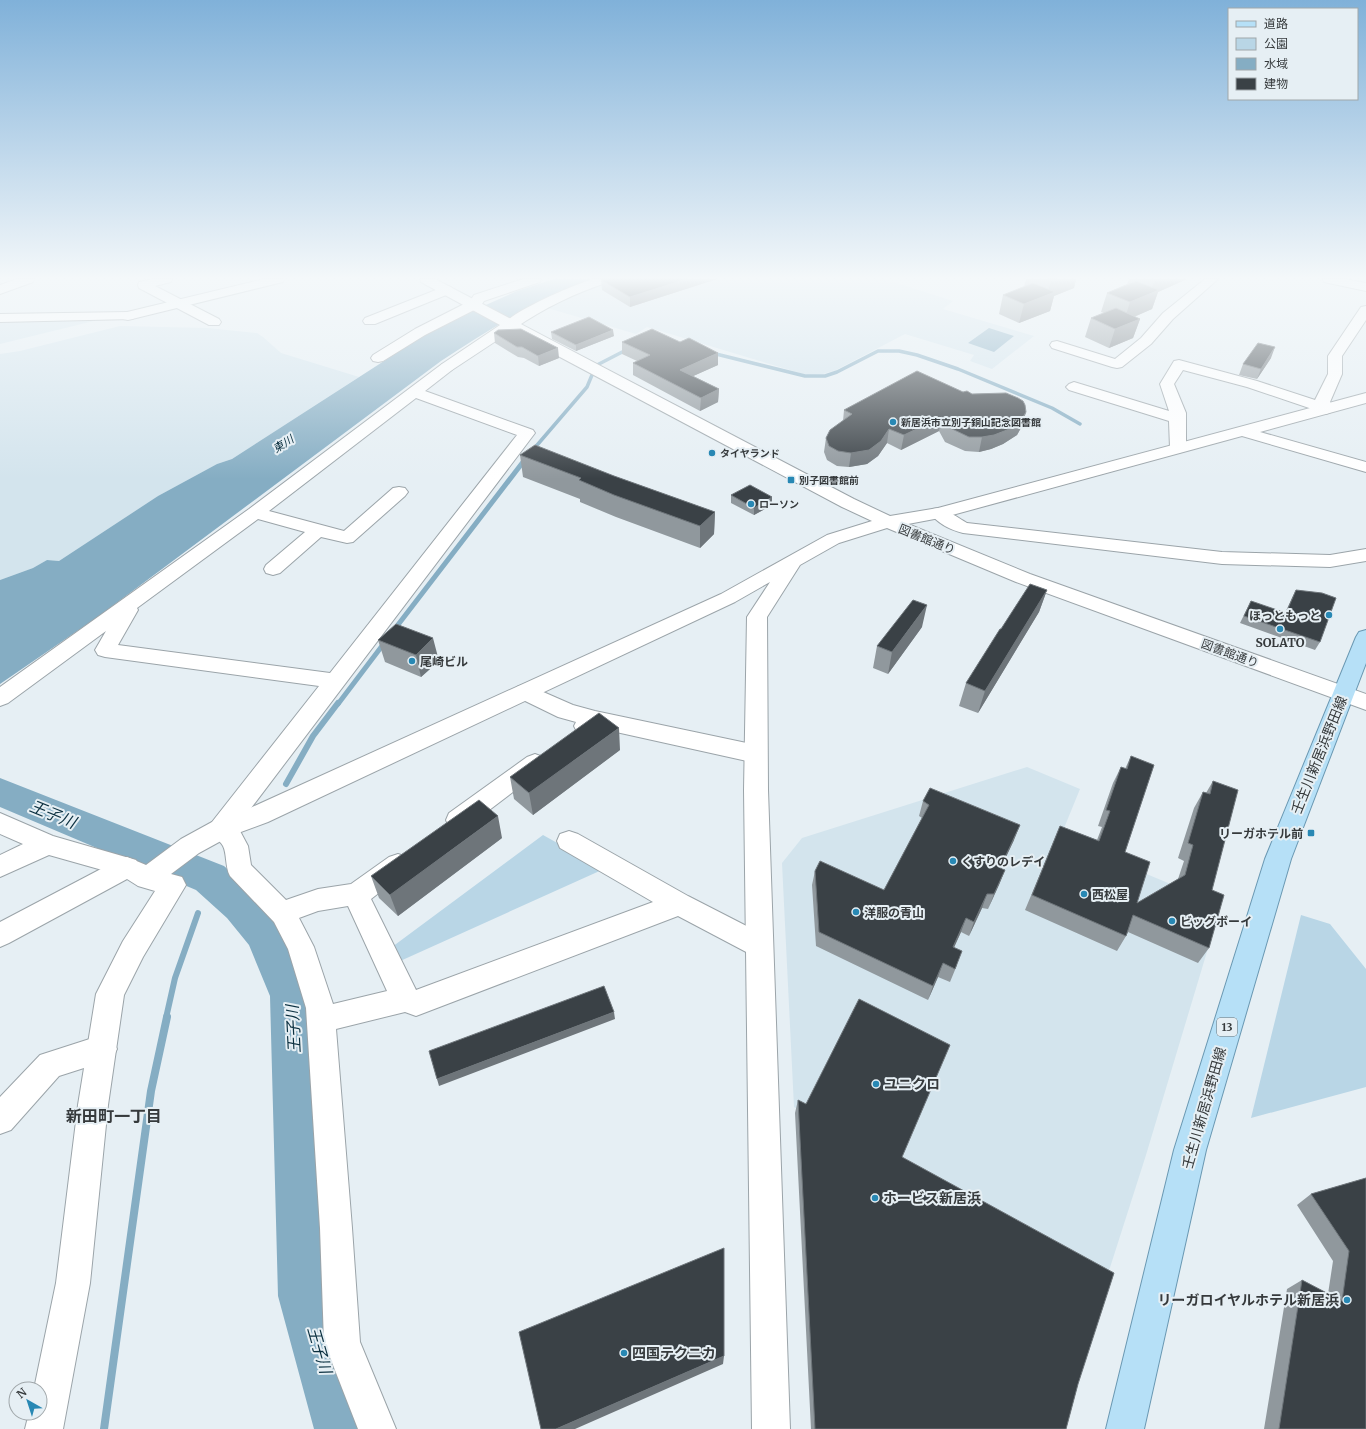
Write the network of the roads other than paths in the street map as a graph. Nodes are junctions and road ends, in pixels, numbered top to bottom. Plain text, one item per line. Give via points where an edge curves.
1 (398, 346) edge
2 (479, 346) edge
3 (550, 346) edge
4 (1059, 346) edge
5 (1140, 346) edge
6 (1343, 346) edge
7 (378, 358) dead end
8 (1074, 387) dead end
9 (413, 392) junction
10 (1366, 398) edge
11 (1326, 408) junction
12 (1177, 418) junction
13 (1238, 431) junction
14 (1178, 448) junction
15 (1366, 467) edge
16 (399, 492) dead end
17 (255, 513) junction
18 (939, 513) junction
19 (888, 522) junction
20 (318, 530) junction
21 (1366, 555) edge
22 (794, 561) junction
23 (273, 568) dead end
24 (728, 598) junction
25 (131, 604) junction
26 (756, 617) junction
27 (1366, 637) edge
28 (335, 681) junction
29 (525, 692) junction
30 (0, 698) edge
31 (1354, 698) edge
32 (595, 719) junction
33 (756, 754) junction
34 (0, 823) edge
35 (221, 829) junction
36 (569, 841) dead end
37 (47, 844) junction
38 (0, 867) edge
39 (137, 872) junction
40 (356, 895) junction
41 (679, 904) junction
42 (283, 914) junction
43 (0, 935) edge
44 (760, 946) junction
45 (405, 999) junction
46 (321, 1020) junction
47 (102, 1049) junction
48 (0, 1119) edge
49 (44, 1429) edge
50 (377, 1429) edge
51 (771, 1429) edge
52 (1125, 1429) edge

1 - 7 street
2 - 9 street
3 - 19 street, 図書館通り
4 - 5 street via 1117,364
6 - 11 street via 1336,356 1335,374 1322,402
8 - 12 street
9 - 17 street
9 - 28 street via 527,432
10 - 11 street
11 - 12 street via 1178,364 1167,384 1178,413
11 - 13 street
12 - 14 street
13 - 14 street
13 - 15 street
14 - 18 street
16 - 20 street via 347,538
17 - 20 street
17 - 25 street
18 - 19 street
18 - 21 street via 963,528 1222,558 1330,561
19 - 22 street via 834,538
19 - 31 street, 図書館通り via 1023,578
20 - 23 street
22 - 24 street
22 - 26 street
24 - 26 street via 746,605
24 - 29 street
25 - 28 street via 105,650
25 - 30 street
26 - 33 street
27 - 31 main road, 壬生川新居浜野田線 / 13
28 - 35 street
29 - 32 street via 566,711
29 - 35 street via 259,815
31 - 52 main road, 壬生川新居浜野田線 / 13 via 1278,859 1190,1150
32 - 33 street
32 - 40 street
33 - 44 street
34 - 37 street
35 - 39 street
35 - 42 street via 236,846 239,869
36 - 41 street
37 - 38 street
37 - 39 street
39 - 43 street
39 - 47 street via 172,885 133,949 110,994
40 - 42 street via 346,894 294,908
40 - 45 street
41 - 44 street
41 - 45 street via 416,1003
42 - 46 street via 301,947 320,1008
44 - 51 street
45 - 46 street
46 - 50 street via 342,1342
47 - 48 street via 50,1065
47 - 49 street via 93,1105 73,1283

